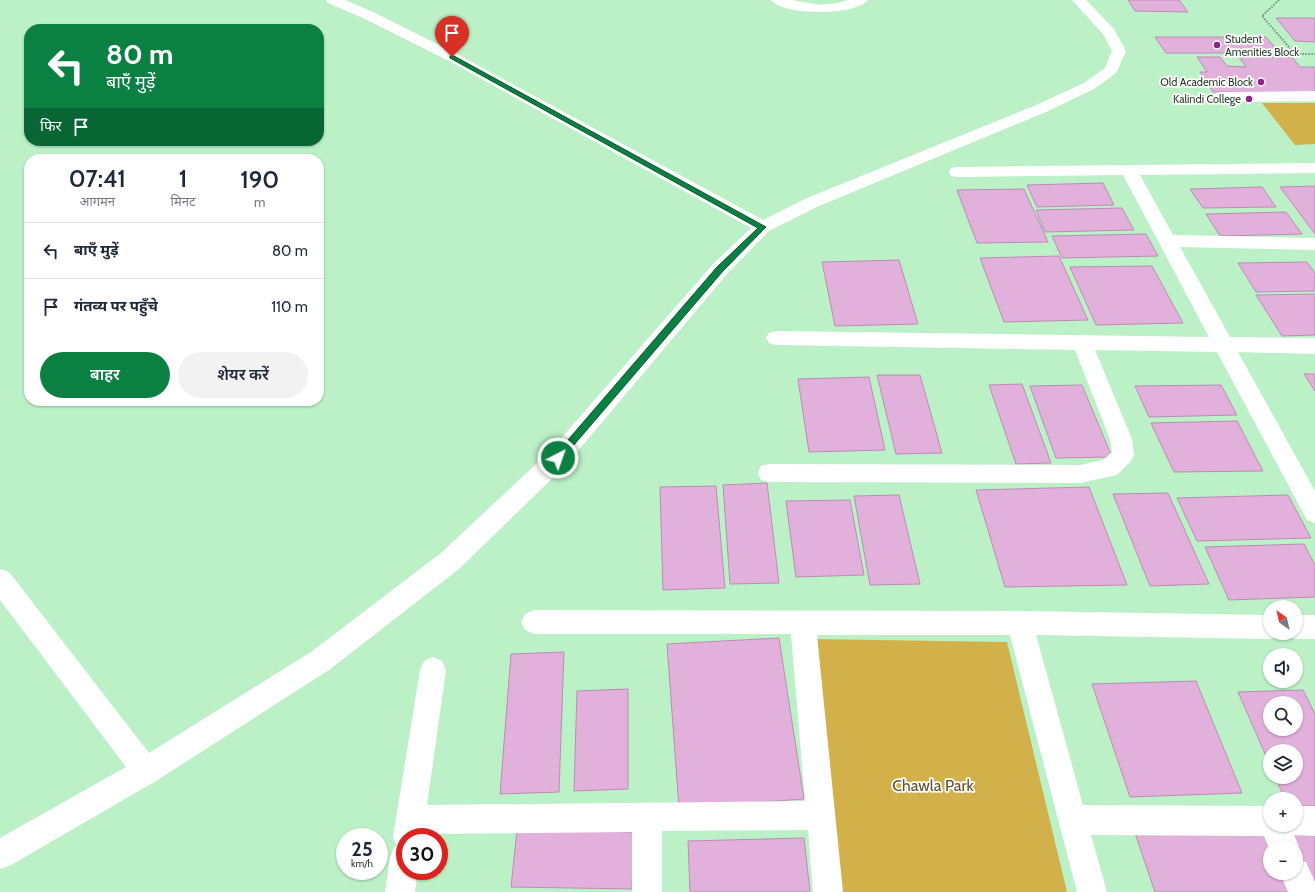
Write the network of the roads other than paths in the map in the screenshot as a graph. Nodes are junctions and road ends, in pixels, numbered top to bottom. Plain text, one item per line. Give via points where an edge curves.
1 (333, 0) edge
2 (778, 0) edge
3 (861, 0) edge
4 (1080, 0) edge
5 (1315, 96) edge
6 (1219, 97) dead end
7 (1315, 168) edge
8 (1129, 170) junction
9 (956, 172) dead end
10 (763, 227) junction
11 (1167, 241) junction
12 (1315, 244) edge
13 (776, 338) dead end
14 (1082, 342) junction
15 (1223, 344) junction
16 (1315, 346) edge
17 (769, 473) dead end
18 (1315, 513) edge
19 (0, 580) edge
20 (534, 622) dead end
21 (803, 622) junction
22 (1020, 624) junction
23 (1263, 627) edge
24 (1303, 627) edge
25 (1315, 628) edge
26 (434, 670) dead end
27 (146, 771) junction
28 (821, 815) junction
29 (647, 817) junction
30 (1073, 820) junction
31 (1263, 821) edge
32 (1303, 821) edge
33 (1315, 821) edge
34 (409, 828) edge
35 (0, 854) edge
36 (402, 880) edge
37 (1298, 880) edge
38 (400, 892) edge
39 (647, 892) edge
40 (828, 892) edge
41 (1092, 892) edge
42 (1304, 892) edge

1 - 10 street via 452,57
2 - 3 street via 805,8 824,10
4 - 10 street via 1109,32 1119,51 1112,70 1089,86 1040,109 813,202
5 - 6 street
7 - 8 street
8 - 9 street
8 - 11 street
10 - 27 street via 720,269 558,458 450,561 320,661
11 - 12 street
11 - 15 street
13 - 14 street
14 - 15 street
14 - 17 street via 1122,439 1123,455 1109,468 1080,474
15 - 16 street
15 - 18 street
19 - 27 street
20 - 21 street
21 - 22 street
21 - 28 street
22 - 23 street
22 - 30 street
24 - 25 street
26 - 34 street
27 - 35 street
28 - 29 street
28 - 40 street
29 - 34 street
29 - 39 street
30 - 31 street
30 - 41 street
32 - 33 street
36 - 38 street
37 - 42 street

